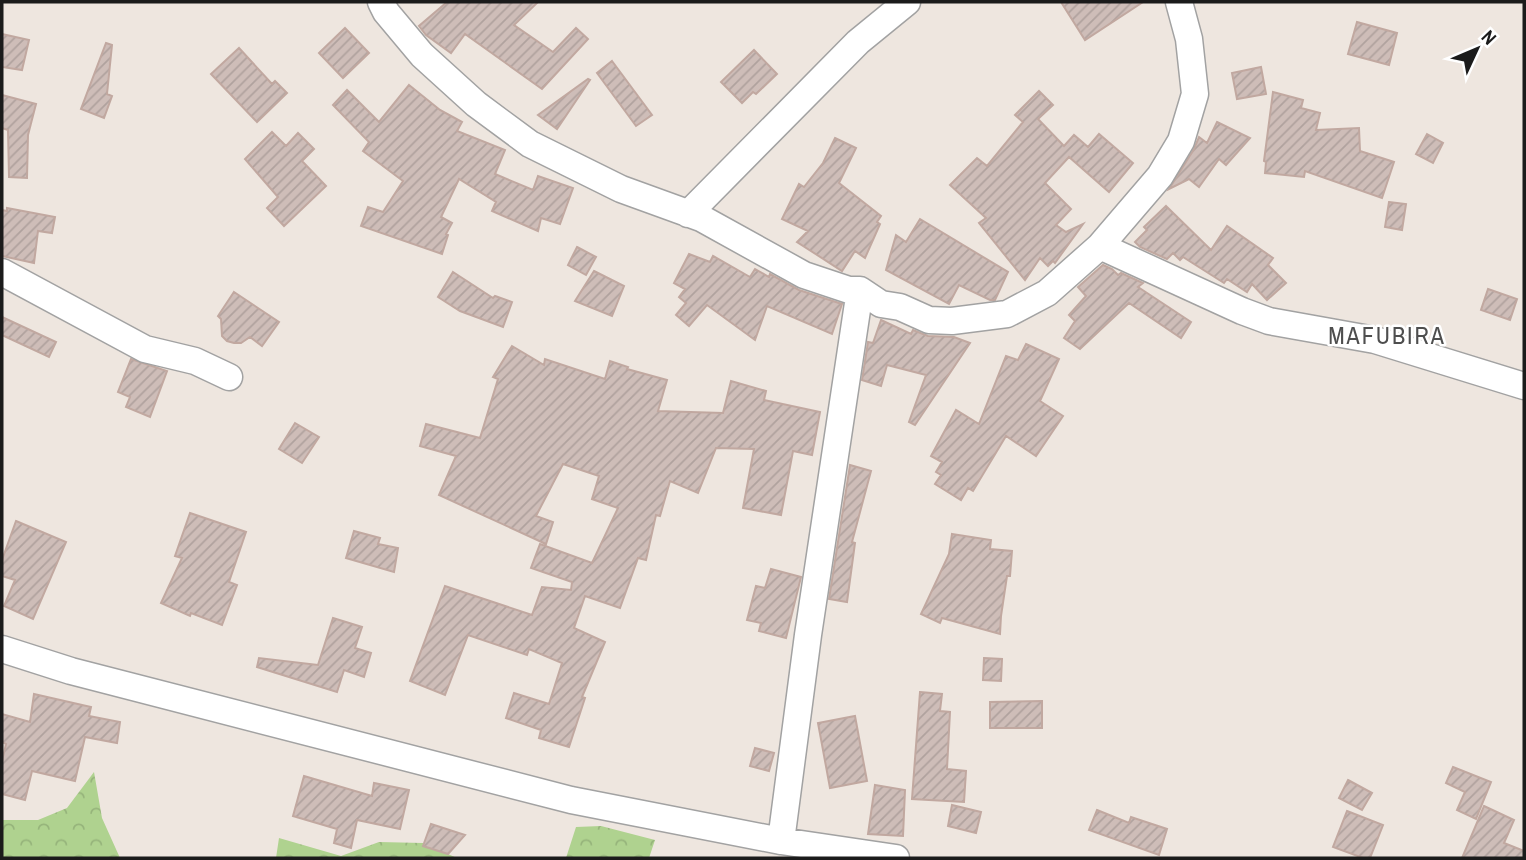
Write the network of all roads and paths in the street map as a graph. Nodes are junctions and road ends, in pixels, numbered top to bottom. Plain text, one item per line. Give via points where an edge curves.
1 (381, 2) edge
2 (907, 2) edge
3 (1180, 2) edge
4 (688, 214) junction
5 (1100, 246) junction
6 (2, 272) edge
7 (860, 290) junction
8 (229, 377) dead end
9 (1524, 386) edge
10 (2, 649) edge
11 (781, 841) junction
12 (896, 858) edge

1 - 4 street via 422,55 530,144 621,189
2 - 4 street via 858,42
3 - 5 street via 1195,94 1181,141 1160,176
4 - 7 street via 804,275
5 - 7 street via 1047,293 1007,314 929,320 881,303
5 - 9 street via 1269,321 1375,340
6 - 8 street via 145,349 195,361
7 - 11 street
10 - 11 street via 71,671 572,800
11 - 12 street

